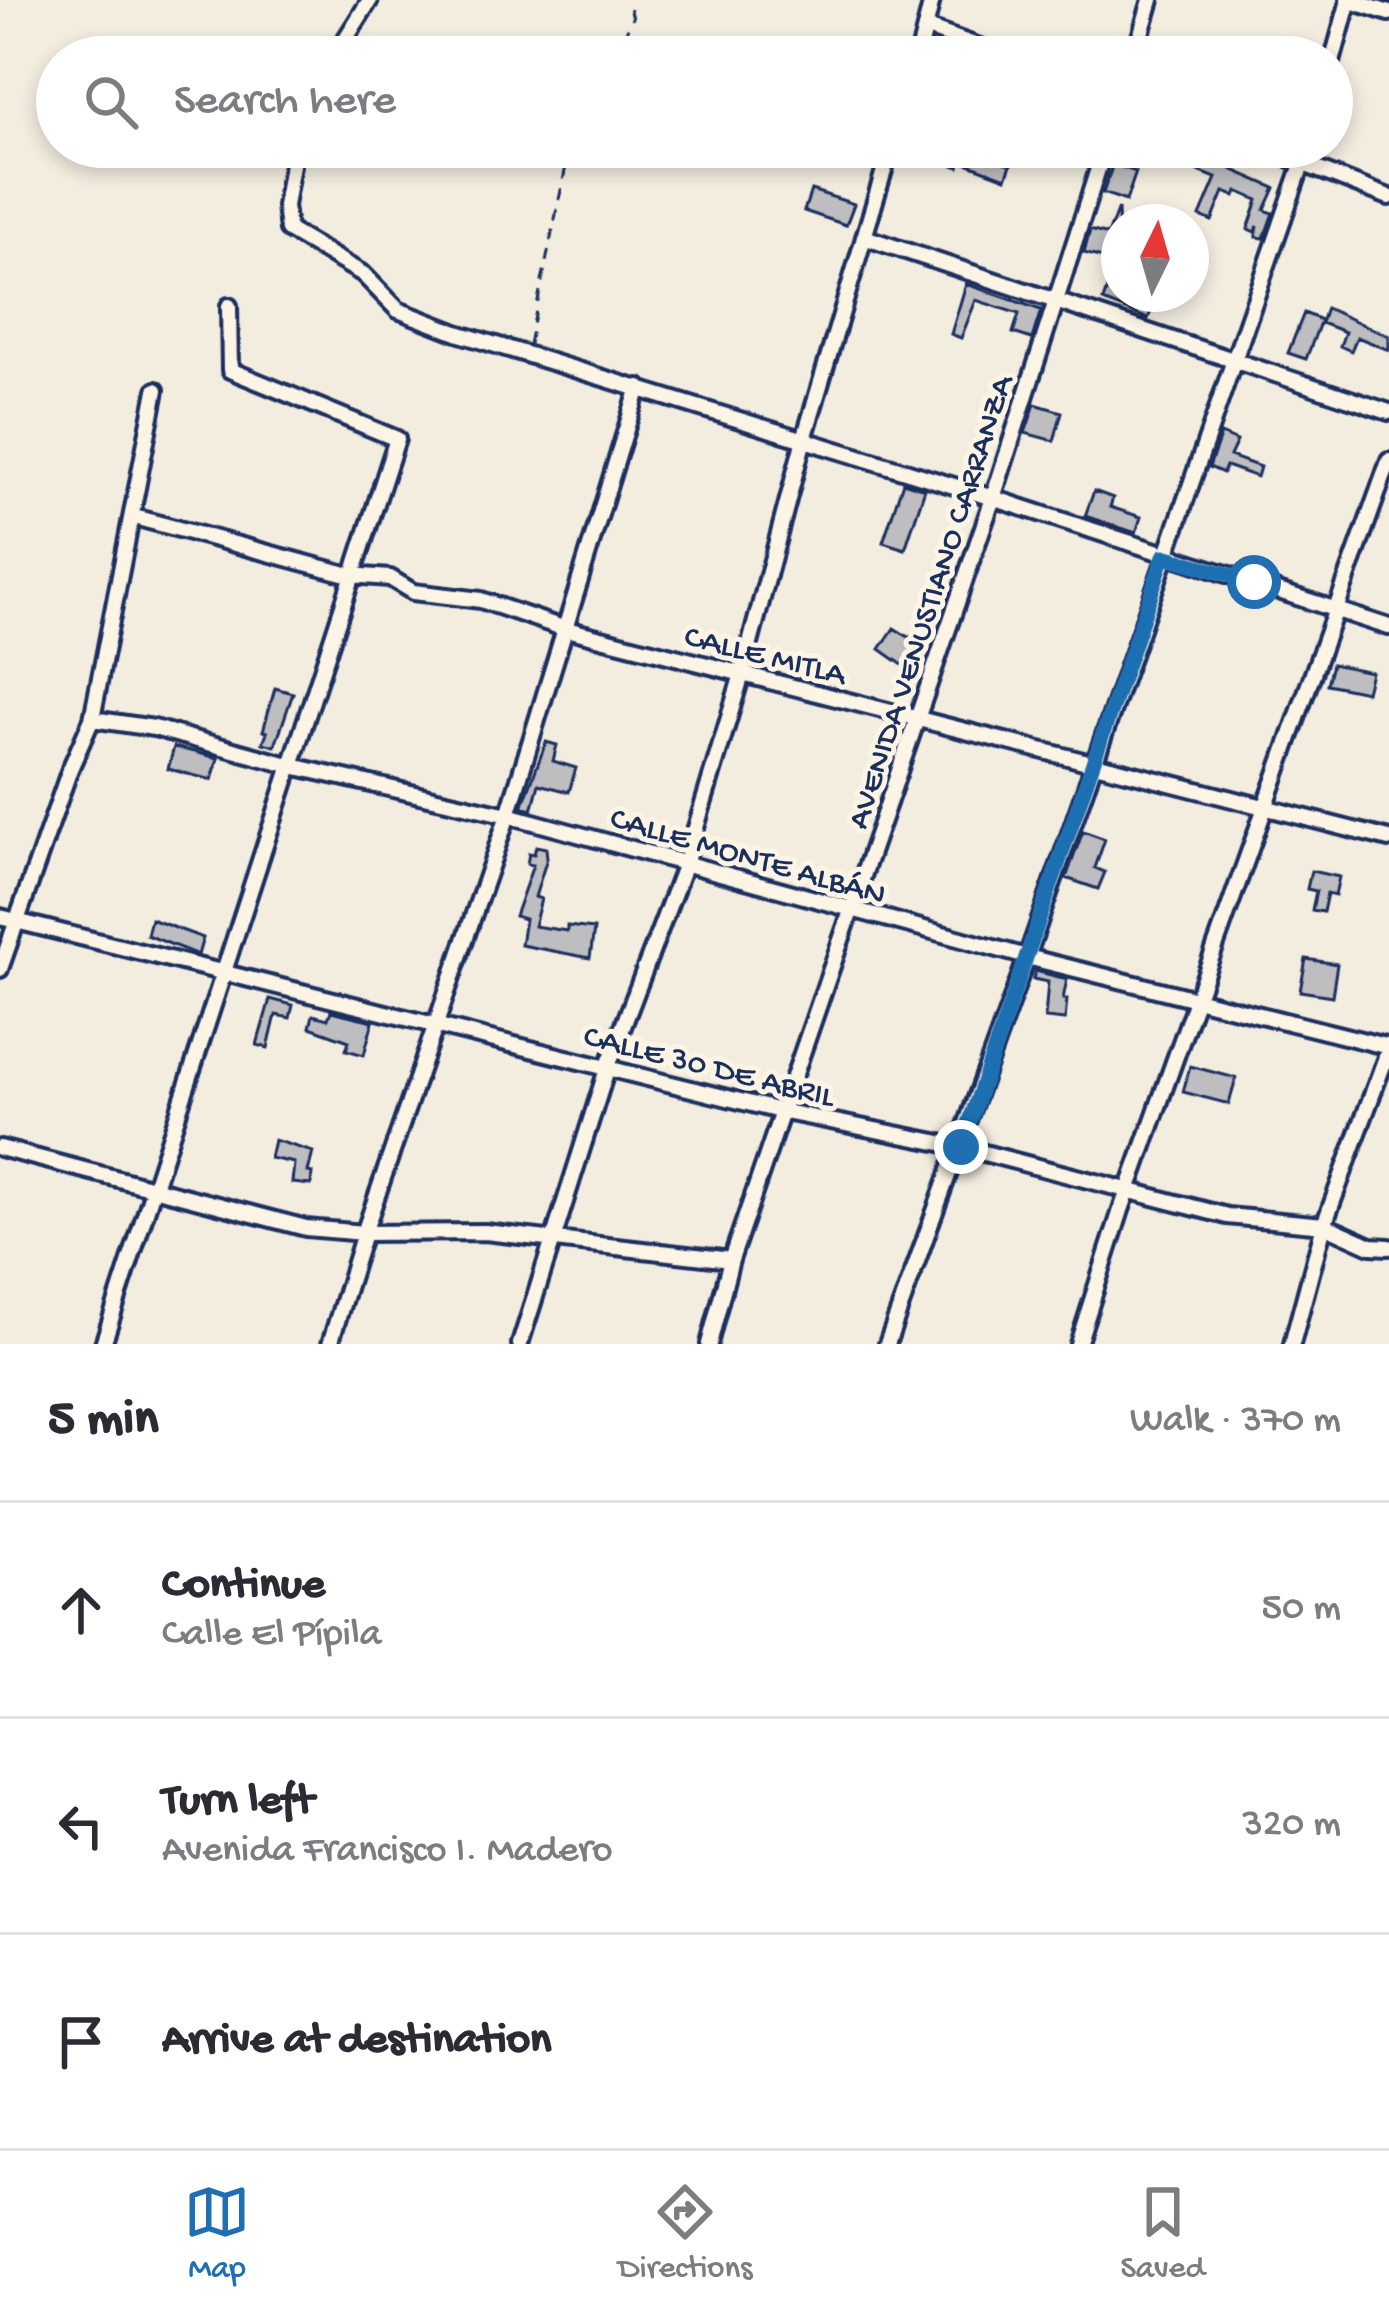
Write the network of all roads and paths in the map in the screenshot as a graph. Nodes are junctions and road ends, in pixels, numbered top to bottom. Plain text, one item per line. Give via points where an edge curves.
1 (370, 0) edge
2 (628, 0) edge
3 (932, 0) edge
4 (1151, 0) edge
5 (1349, 0) edge
6 (1389, 13) edge
7 (927, 28) junction
8 (347, 36) edge
9 (624, 36) edge
10 (925, 36) edge
11 (949, 36) edge
12 (1140, 36) edge
13 (1339, 36) edge
14 (291, 168) edge
15 (566, 168) edge
16 (885, 168) edge
17 (1098, 168) edge
18 (1301, 168) edge
19 (1332, 168) edge
20 (1389, 197) edge
21 (864, 237) junction
22 (1054, 300) junction
23 (230, 306) dead end
24 (527, 352) junction
25 (1234, 359) junction
26 (639, 387) junction
27 (156, 390) dead end
28 (1389, 412) edge
29 (804, 439) junction
30 (1389, 461) edge
31 (993, 498) junction
32 (134, 517) junction
33 (1164, 556) junction
34 (350, 575) junction
35 (1334, 610) junction
36 (1389, 627) edge
37 (566, 629) junction
38 (742, 674) junction
39 (919, 718) junction
40 (92, 719) junction
41 (1091, 765) junction
42 (292, 766) junction
43 (1265, 804) junction
44 (508, 815) junction
45 (1389, 839) edge
46 (686, 861) junction
47 (851, 911) junction
48 (0, 917) edge
49 (18, 920) junction
50 (1027, 957) junction
51 (0, 969) edge
52 (224, 974) junction
53 (1199, 1001) junction
54 (437, 1025) junction
55 (1389, 1048) edge
56 (608, 1066) junction
57 (780, 1112) junction
58 (961, 1147) junction
59 (0, 1148) edge
60 (152, 1185) junction
61 (1129, 1190) junction
62 (1324, 1225) junction
63 (364, 1232) junction
64 (555, 1243) junction
65 (1389, 1247) edge
66 (731, 1260) junction
67 (103, 1344) edge
68 (331, 1344) edge
69 (520, 1344) edge
70 (709, 1344) edge
71 (887, 1344) edge
72 (1078, 1344) edge
73 (1292, 1344) edge

1 - 8 street
2 - 9 path via 633,18
3 - 7 street
4 - 12 street
5 - 6 street
5 - 13 street
7 - 10 street
7 - 11 street
14 - 24 street via 288,230 364,274 398,310
15 - 24 path
16 - 21 street
17 - 22 street, AVENIDA VENUSTIANO CARRANZA
18 - 25 street
19 - 20 street
21 - 22 street
21 - 29 street
22 - 25 street
22 - 31 street, AVENIDA VENUSTIANO CARRANZA
23 - 34 street via 230,370 397,440
24 - 26 street
25 - 28 street
25 - 33 street
26 - 29 street
26 - 37 street
27 - 32 street
29 - 31 street
29 - 38 street
30 - 35 street
31 - 33 street
31 - 39 street, AVENIDA VENUSTIANO CARRANZA
32 - 34 street, CALLE MITLA
32 - 40 street
33 - 35 street
33 - 41 street
34 - 37 street, CALLE MITLA via 390,578 432,597 481,600
34 - 42 street
35 - 36 street
35 - 43 street
37 - 38 street, CALLE MITLA
37 - 44 street
38 - 39 street, CALLE MITLA
38 - 46 street
39 - 41 street, CALLE MITLA
39 - 47 street, AVENIDA VENUSTIANO CARRANZA
40 - 42 street, CALLE MONTE ALBÁN
40 - 49 street
41 - 43 street, CALLE MITLA
41 - 50 street
42 - 44 street, CALLE MONTE ALBÁN
42 - 52 street
43 - 45 street, CALLE MITLA
43 - 53 street
44 - 46 street, CALLE MONTE ALBÁN
44 - 54 street
46 - 47 street, CALLE MONTE ALBÁN
46 - 56 street
47 - 50 street, CALLE MONTE ALBÁN
47 - 57 street, AVENIDA VENUSTIANO CARRANZA
48 - 49 street, CALLE 30 DE ABRIL
49 - 51 street
49 - 52 street, CALLE 30 DE ABRIL
50 - 53 street, CALLE MONTE ALBÁN
50 - 58 street
52 - 54 street, CALLE 30 DE ABRIL
52 - 60 street
53 - 55 street, CALLE MONTE ALBÁN
53 - 61 street
54 - 56 street, CALLE 30 DE ABRIL
54 - 63 street
55 - 62 street
56 - 57 street, CALLE 30 DE ABRIL
56 - 64 street
57 - 58 street, CALLE 30 DE ABRIL
57 - 66 street, AVENIDA VENUSTIANO CARRANZA
58 - 61 street, CALLE 30 DE ABRIL
58 - 71 street
59 - 60 street
60 - 63 street via 306,1228
60 - 67 street
61 - 62 street, CALLE 30 DE ABRIL via 1227,1216
61 - 72 street
62 - 65 street, CALLE 30 DE ABRIL
62 - 73 street
63 - 64 street via 485,1232
63 - 68 street
64 - 66 street
64 - 69 street
66 - 70 street, AVENIDA VENUSTIANO CARRANZA

